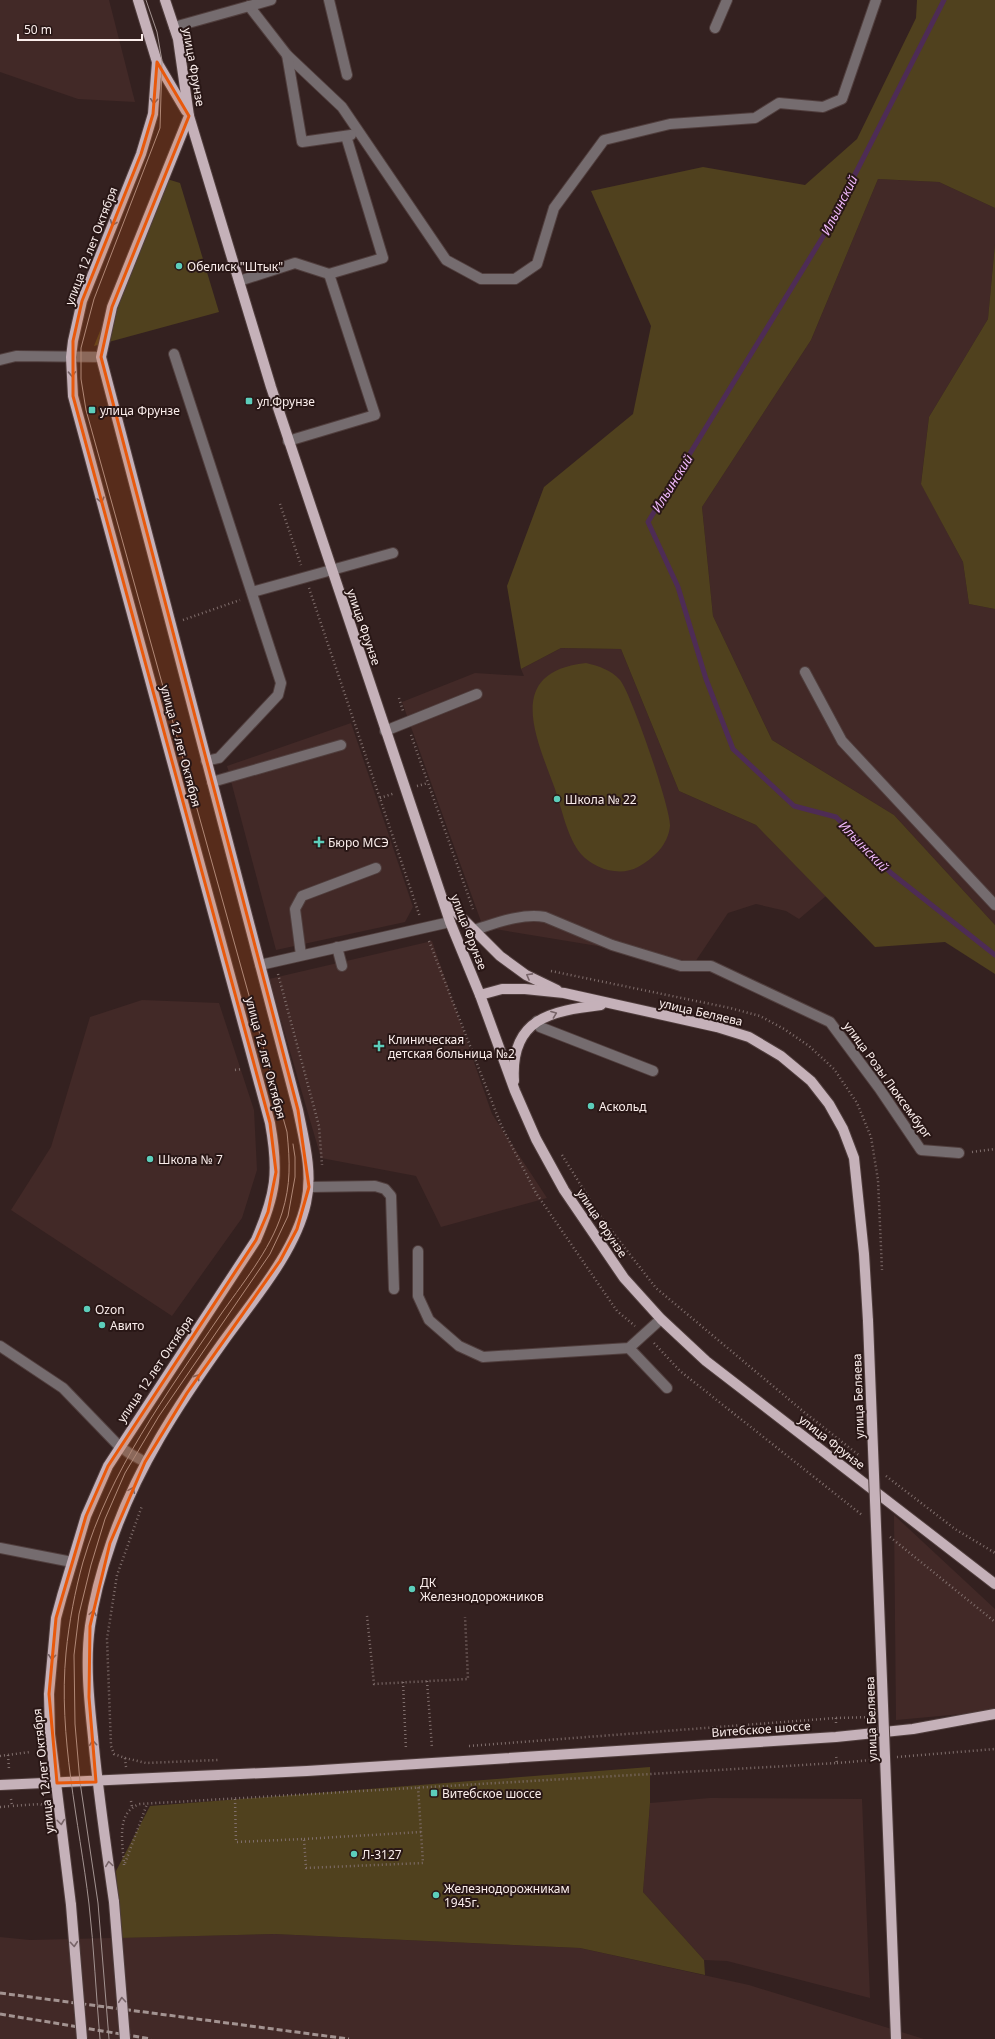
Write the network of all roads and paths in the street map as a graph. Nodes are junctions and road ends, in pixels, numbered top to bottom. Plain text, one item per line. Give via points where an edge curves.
1 (138, 0) edge
2 (165, 0) edge
3 (271, 0) edge
4 (329, 0) edge
5 (727, 0) edge
6 (876, 0) edge
7 (249, 6) junction
8 (174, 27) junction
9 (715, 28) dead end
10 (287, 55) junction
11 (157, 62) junction
12 (347, 76) dead end
13 (189, 116) junction
14 (360, 134) junction
15 (346, 136) junction
16 (329, 274) junction
17 (239, 281) junction
18 (174, 354) dead end
19 (71, 357) junction
20 (101, 358) junction
21 (0, 360) edge
22 (288, 441) junction
23 (393, 553) dead end
24 (331, 570) junction
25 (252, 594) junction
26 (180, 620) dead end
27 (805, 672) dead end
28 (477, 694) dead end
29 (399, 698) dead end
30 (407, 722) junction
31 (385, 731) junction
32 (341, 745) dead end
33 (206, 761) junction
34 (212, 782) junction
35 (376, 868) dead end
36 (442, 897) junction
37 (995, 905) edge
38 (450, 922) junction
39 (478, 929) junction
40 (337, 947) junction
41 (301, 955) junction
42 (275, 962) junction
43 (260, 965) junction
44 (342, 966) dead end
45 (549, 970) dead end
46 (564, 994) junction
47 (480, 995) junction
48 (608, 1004) junction
49 (537, 1021) junction
50 (654, 1071) dead end
51 (515, 1091) junction
52 (558, 1149) dead end
53 (995, 1149) edge
54 (959, 1153) joint
55 (308, 1187) junction
56 (320, 1187) junction
57 (418, 1252) dead end
58 (882, 1270) dead end
59 (394, 1289) dead end
60 (661, 1318) junction
61 (645, 1333) junction
62 (0, 1346) edge
63 (629, 1348) junction
64 (667, 1388) dead end
65 (120, 1446) junction
66 (861, 1456) dead end
67 (145, 1462) junction
68 (880, 1471) dead end
69 (143, 1503) dead end
70 (868, 1519) dead end
71 (886, 1534) dead end
72 (0, 1548) edge
73 (995, 1553) edge
74 (72, 1562) junction
75 (995, 1584) edge
76 (367, 1616) dead end
77 (465, 1616) dead end
78 (995, 1622) edge
79 (428, 1681) junction
80 (403, 1682) junction
81 (995, 1714) edge
82 (875, 1716) dead end
83 (836, 1718) junction
84 (836, 1723) dead end
85 (464, 1746) dead end
86 (425, 1748) dead end
87 (432, 1748) junction
88 (440, 1748) dead end
89 (413, 1749) dead end
90 (995, 1749) edge
91 (399, 1750) dead end
92 (406, 1750) junction
93 (30, 1752) dead end
94 (8, 1755) junction
95 (0, 1756) edge
96 (836, 1756) dead end
97 (125, 1758) junction
98 (891, 1758) dead end
99 (876, 1759) dead end
100 (222, 1760) dead end
101 (837, 1763) junction
102 (126, 1767) dead end
103 (9, 1769) dead end
104 (96, 1782) junction
105 (56, 1783) junction
106 (0, 1785) edge
107 (418, 1787) junction
108 (11, 1799) dead end
109 (235, 1799) junction
110 (131, 1801) dead end
111 (147, 1804) junction
112 (12, 1806) junction
113 (0, 1807) edge
114 (132, 1807) junction
115 (48, 1810) dead end
116 (421, 1832) junction
117 (304, 1839) junction
118 (124, 1865) junction
119 (124, 1873) dead end
120 (82, 2039) edge
121 (125, 2039) edge
122 (896, 2039) edge

1 - 11 main road, улица Фрунзе
2 - 8 main road, улица Фрунзе
3 - 7 street
4 - 12 street
5 - 9 street
6 - 14 street via 842,99 823,107 779,102 755,118 670,124 604,140 554,208 537,264 515,279 481,279 446,260
7 - 8 street
7 - 10 street
8 - 13 main road, улица Фрунзе
10 - 14 street via 342,107
10 - 15 street via 302,142
11 - 13 main road, улица Фрунзе
11 -> 19 main road, улица 12 лет Октября via 153,114 141,154 82,301
13 - 17 main road, улица Фрунзе
13 - 20 main road, улица 12 лет Октября via 112,307
14 - 15 street
15 - 16 street via 384,258
16 - 17 street via 295,263
16 - 22 street via 376,415
17 - 22 main road, улица Фрунзе
18 - 25 street
19 - 20 street
19 - 21 street via 16,356
19 -> 65 main road, улица 12 лет Октября via 73,396 270,1123 276,1172 268,1212 256,1240
20 - 33 main road, улица 12 лет Октября
22 - 24 main road, улица Фрунзе
23 - 24 street
24 - 25 street
24 - 31 main road, улица Фрунзе
25 - 26 path
25 - 33 street via 281,683 278,695 219,758
27 - 37 street via 842,741
28 - 30 street
29 - 30 path
30 - 31 street
30 - 39 path
31 - 36 main road, улица Фрунзе
32 - 34 street
33 - 34 main road, улица 12 лет Октября
34 - 43 main road, улица 12 лет Октября
35 - 41 street via 302,896 295,909
36 - 38 main road, улица Фрунзе
36 - 39 main road
38 - 40 street
38 - 47 main road, улица Фрунзе
46 -> 39 main road via 526,975 500,956
39 - 54 street, улица Розы Люксембург via 521,917 545,917 612,945 681,966 711,966 772,993 830,1022 921,1150
40 - 41 street
40 - 44 street
41 - 42 street
42 - 43 street
42 - 56 path via 319,1126 323,1161
43 - 55 main road, улица 12 лет Октября via 298,1110 306,1155
45 - 58 path via 760,1016 784,1029 819,1055 834,1069 857,1103 871,1137 878,1180
46 - 47 main road via 502,989
46 - 48 main road, улица Беляева
47 - 51 main road, улица Фрунзе
49 -> 48 main road via 569,1009
48 - 122 main road, улица Беляева, bridge via 717,1027 749,1037 781,1056 811,1081 829,1104 854,1158 868,1321
49 - 50 street via 540,1027
49 - 51 main road via 521,1039 516,1051
51 - 60 main road, улица Фрунзе via 536,1139 564,1190 624,1278
52 - 66 path via 600,1216 656,1288 804,1412
53 - 54 path
55 - 56 street
67 -> 55 main road, улица 12 лет Октября via 187,1393 280,1261 297,1229 306,1204
56 - 59 street via 375,1186 385,1188 391,1196
57 - 63 street via 418,1296 429,1320 458,1346 483,1357
60 - 61 street
60 - 75 main road, улица Фрунзе via 706,1361
61 - 63 street
61 - 70 path via 680,1372
62 - 65 street via 63,1388
63 - 64 street
65 - 67 street
65 - 74 main road, улица 12 лет Октября via 108,1466 86,1516
104 -> 67 main road, улица 12 лет Октября via 89,1697 90,1626 110,1543
68 - 73 path via 955,1529
69 - 97 path via 117,1575 107,1639 111,1746 114,1754
71 - 78 path
72 - 74 street
74 -> 105 main road, улица 12 лет Октября via 56,1618 49,1694 50,1734
76 - 80 path via 374,1684
77 - 79 path via 468,1679
79 - 80 path
79 - 87 path
80 - 92 path
81 - 104 main road, Витебское шоссе via 913,1729 836,1737
82 - 83 path
83 - 84 path
83 - 85 path
86 - 87 path
87 - 88 path
89 - 92 path
90 - 98 path
91 - 92 path
93 - 94 path
94 - 95 path
94 - 103 path
96 - 101 path
97 - 100 path via 146,1763
97 - 102 path
99 - 101 path
101 - 107 path
104 - 105 main road, Витебское шоссе
121 -> 104 main road, улица 12 лет Октября, bridge via 114,1902
105 - 106 main road, Витебское шоссе
105 -> 120 main road, улица 12 лет Октября, bridge via 71,1905
107 - 109 path
107 - 116 path
108 - 112 path
109 - 111 path
109 - 117 path via 236,1842
110 - 114 path
111 - 114 path
111 - 118 path
112 - 113 path
112 - 115 path via 40,1804 47,1806
114 - 118 path via 126,1813 122,1825
116 - 117 path
116 - 117 path via 423,1863 306,1868
118 - 119 path

